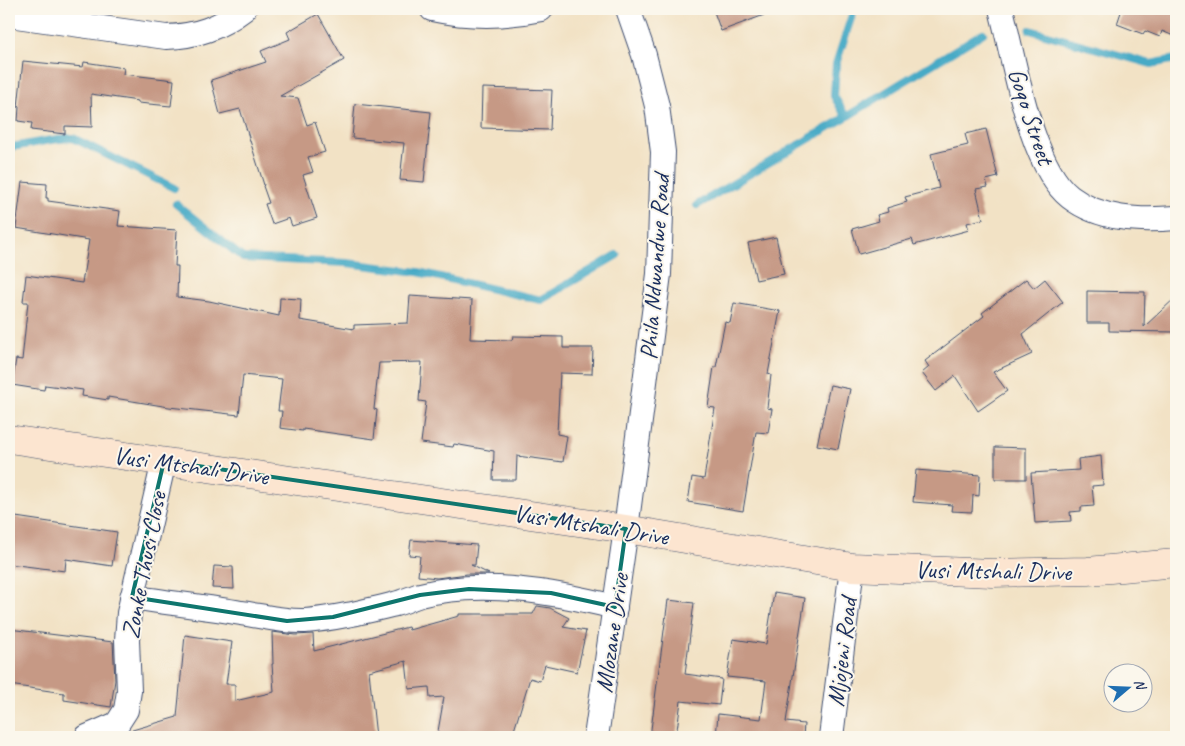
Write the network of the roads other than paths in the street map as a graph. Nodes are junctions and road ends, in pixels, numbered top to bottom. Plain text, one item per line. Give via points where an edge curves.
1 (244, 9) edge
2 (432, 9) edge
3 (541, 9) edge
4 (628, 9) edge
5 (1001, 9) edge
6 (9, 15) edge
7 (1176, 218) edge
8 (9, 439) edge
9 (164, 461) junction
10 (626, 529) junction
11 (1176, 563) edge
12 (852, 567) junction
13 (132, 598) junction
14 (615, 606) junction
15 (123, 727) edge
16 (86, 737) edge
17 (596, 737) edge
18 (831, 737) edge

1 - 6 street via 212,28 188,37 166,37
2 - 3 street via 486,16
4 - 10 street, Phila Ndwandwe Road via 657,106 663,152 659,274
5 - 7 street, Goqo Street via 1033,135 1044,165 1058,184 1070,197 1096,211 1124,218
8 - 9 street, Vusi Mtshali Drive
9 - 10 street, Vusi Mtshali Drive
9 - 13 street, Zonke Thusi Close
10 - 12 street, Vusi Mtshali Drive
10 - 14 street, Mlozane Drive
11 - 12 street, Vusi Mtshali Drive via 1088,571 992,573
12 - 18 street, Mjojeni Road
13 - 14 street via 287,621 333,617 444,591 486,589 551,594
13 - 15 street, Zonke Thusi Close via 127,640 129,691
14 - 17 street, Mlozane Drive
15 - 16 street, Zonke Thusi Close via 117,724

